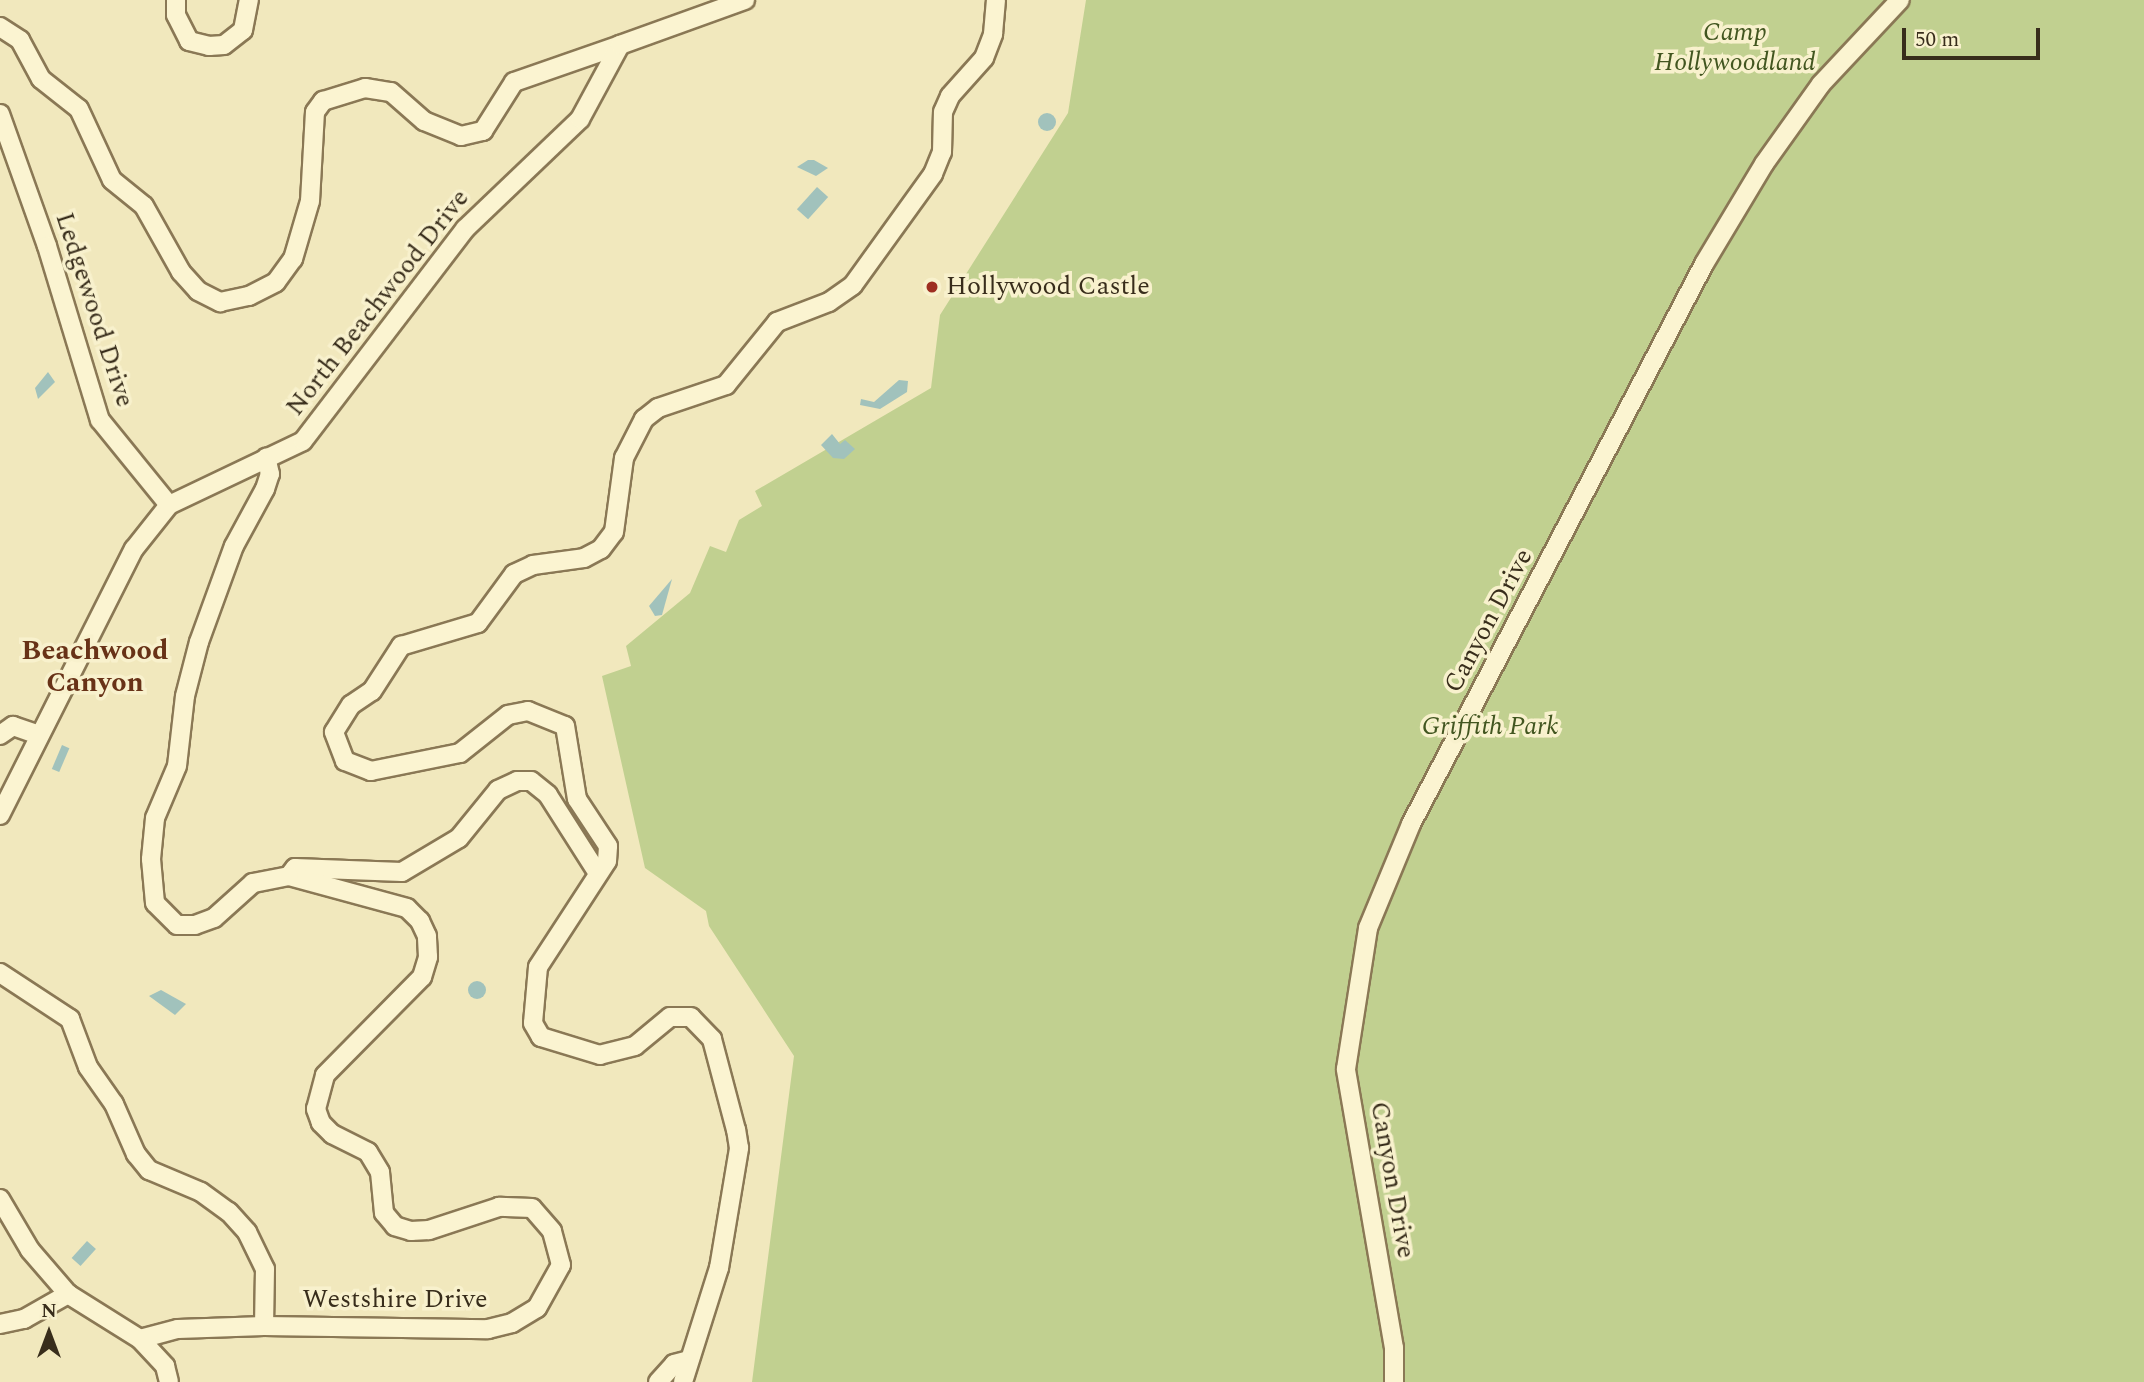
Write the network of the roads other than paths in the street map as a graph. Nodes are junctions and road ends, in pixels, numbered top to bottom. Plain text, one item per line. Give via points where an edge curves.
1 (176, 0) edge
2 (249, 0) edge
3 (745, 0) edge
4 (996, 0) edge
5 (1900, 0) edge
6 (0, 27) edge
7 (621, 45) junction
8 (0, 114) edge
9 (266, 457) junction
10 (169, 505) junction
11 (0, 735) edge
12 (39, 735) junction
13 (0, 815) edge
14 (597, 872) junction
15 (289, 876) junction
16 (0, 973) edge
17 (0, 1199) edge
18 (68, 1294) junction
19 (0, 1324) edge
20 (264, 1326) junction
21 (140, 1339) junction
22 (689, 1360) junction
23 (169, 1382) edge
24 (658, 1382) edge
25 (683, 1382) edge
26 (1394, 1382) edge

1 - 2 street via 176,15 189,41 209,46 224,45 243,30
3 - 7 street
4 - 14 street via 993,34 984,58 950,96 943,112 942,152 933,173 853,285 829,302 777,322 726,385 658,408 644,419 624,458 614,533 601,549 584,558 533,565 514,574 478,623 401,646 372,691 341,716 334,732 338,750 353,768 371,771 460,753 508,715 528,711 565,726 578,799 608,846 607,861
5 - 26 street, Canyon Drive via 1821,84 1764,164 1704,264 1411,824 1368,929 1346,1069 1394,1348
6 - 7 street via 20,40 41,79 79,108 111,180 144,206 161,229 181,272 198,290 220,302 248,296 276,282 293,259 310,201 315,112 323,101 365,88 391,92 424,121 461,136 483,131 514,82
7 - 9 street, North Beachwood Drive via 580,119 465,229 320,422 303,441
8 - 10 street, Ledgewood Drive via 47,246 100,420
9 - 10 street, North Beachwood Drive
9 - 15 street, Westshire Drive via 270,474 265,489 234,546 199,642 185,696 177,766 155,818 151,859 155,903 177,925 214,918 253,883
10 - 12 street, North Beachwood Drive via 134,549
11 - 12 street via 13,726
12 - 13 street, North Beachwood Drive
14 - 15 street via 548,795 531,781 517,781 498,790 459,838 402,872 295,868
14 - 22 street via 538,967 533,1023 541,1037 600,1055 635,1046 670,1017 691,1017 712,1039 728,1088 739,1148 719,1268
15 - 20 street, Westshire Drive via 407,908 420,920 427,936 428,957 413,990 325,1075 316,1110 321,1123 332,1134 360,1145 375,1162 384,1213 395,1226 411,1231 499,1207 532,1208 552,1231 561,1265 537,1308 512,1323 488,1329
16 - 20 street via 70,1019 88,1067 119,1112 136,1154 149,1170 201,1192 247,1232 265,1269
17 - 18 street via 30,1250
18 - 19 street via 24,1319
18 - 21 street
20 - 21 street, Westshire Drive via 178,1329
21 - 23 street via 165,1366
22 - 24 street via 674,1364
22 - 25 street

